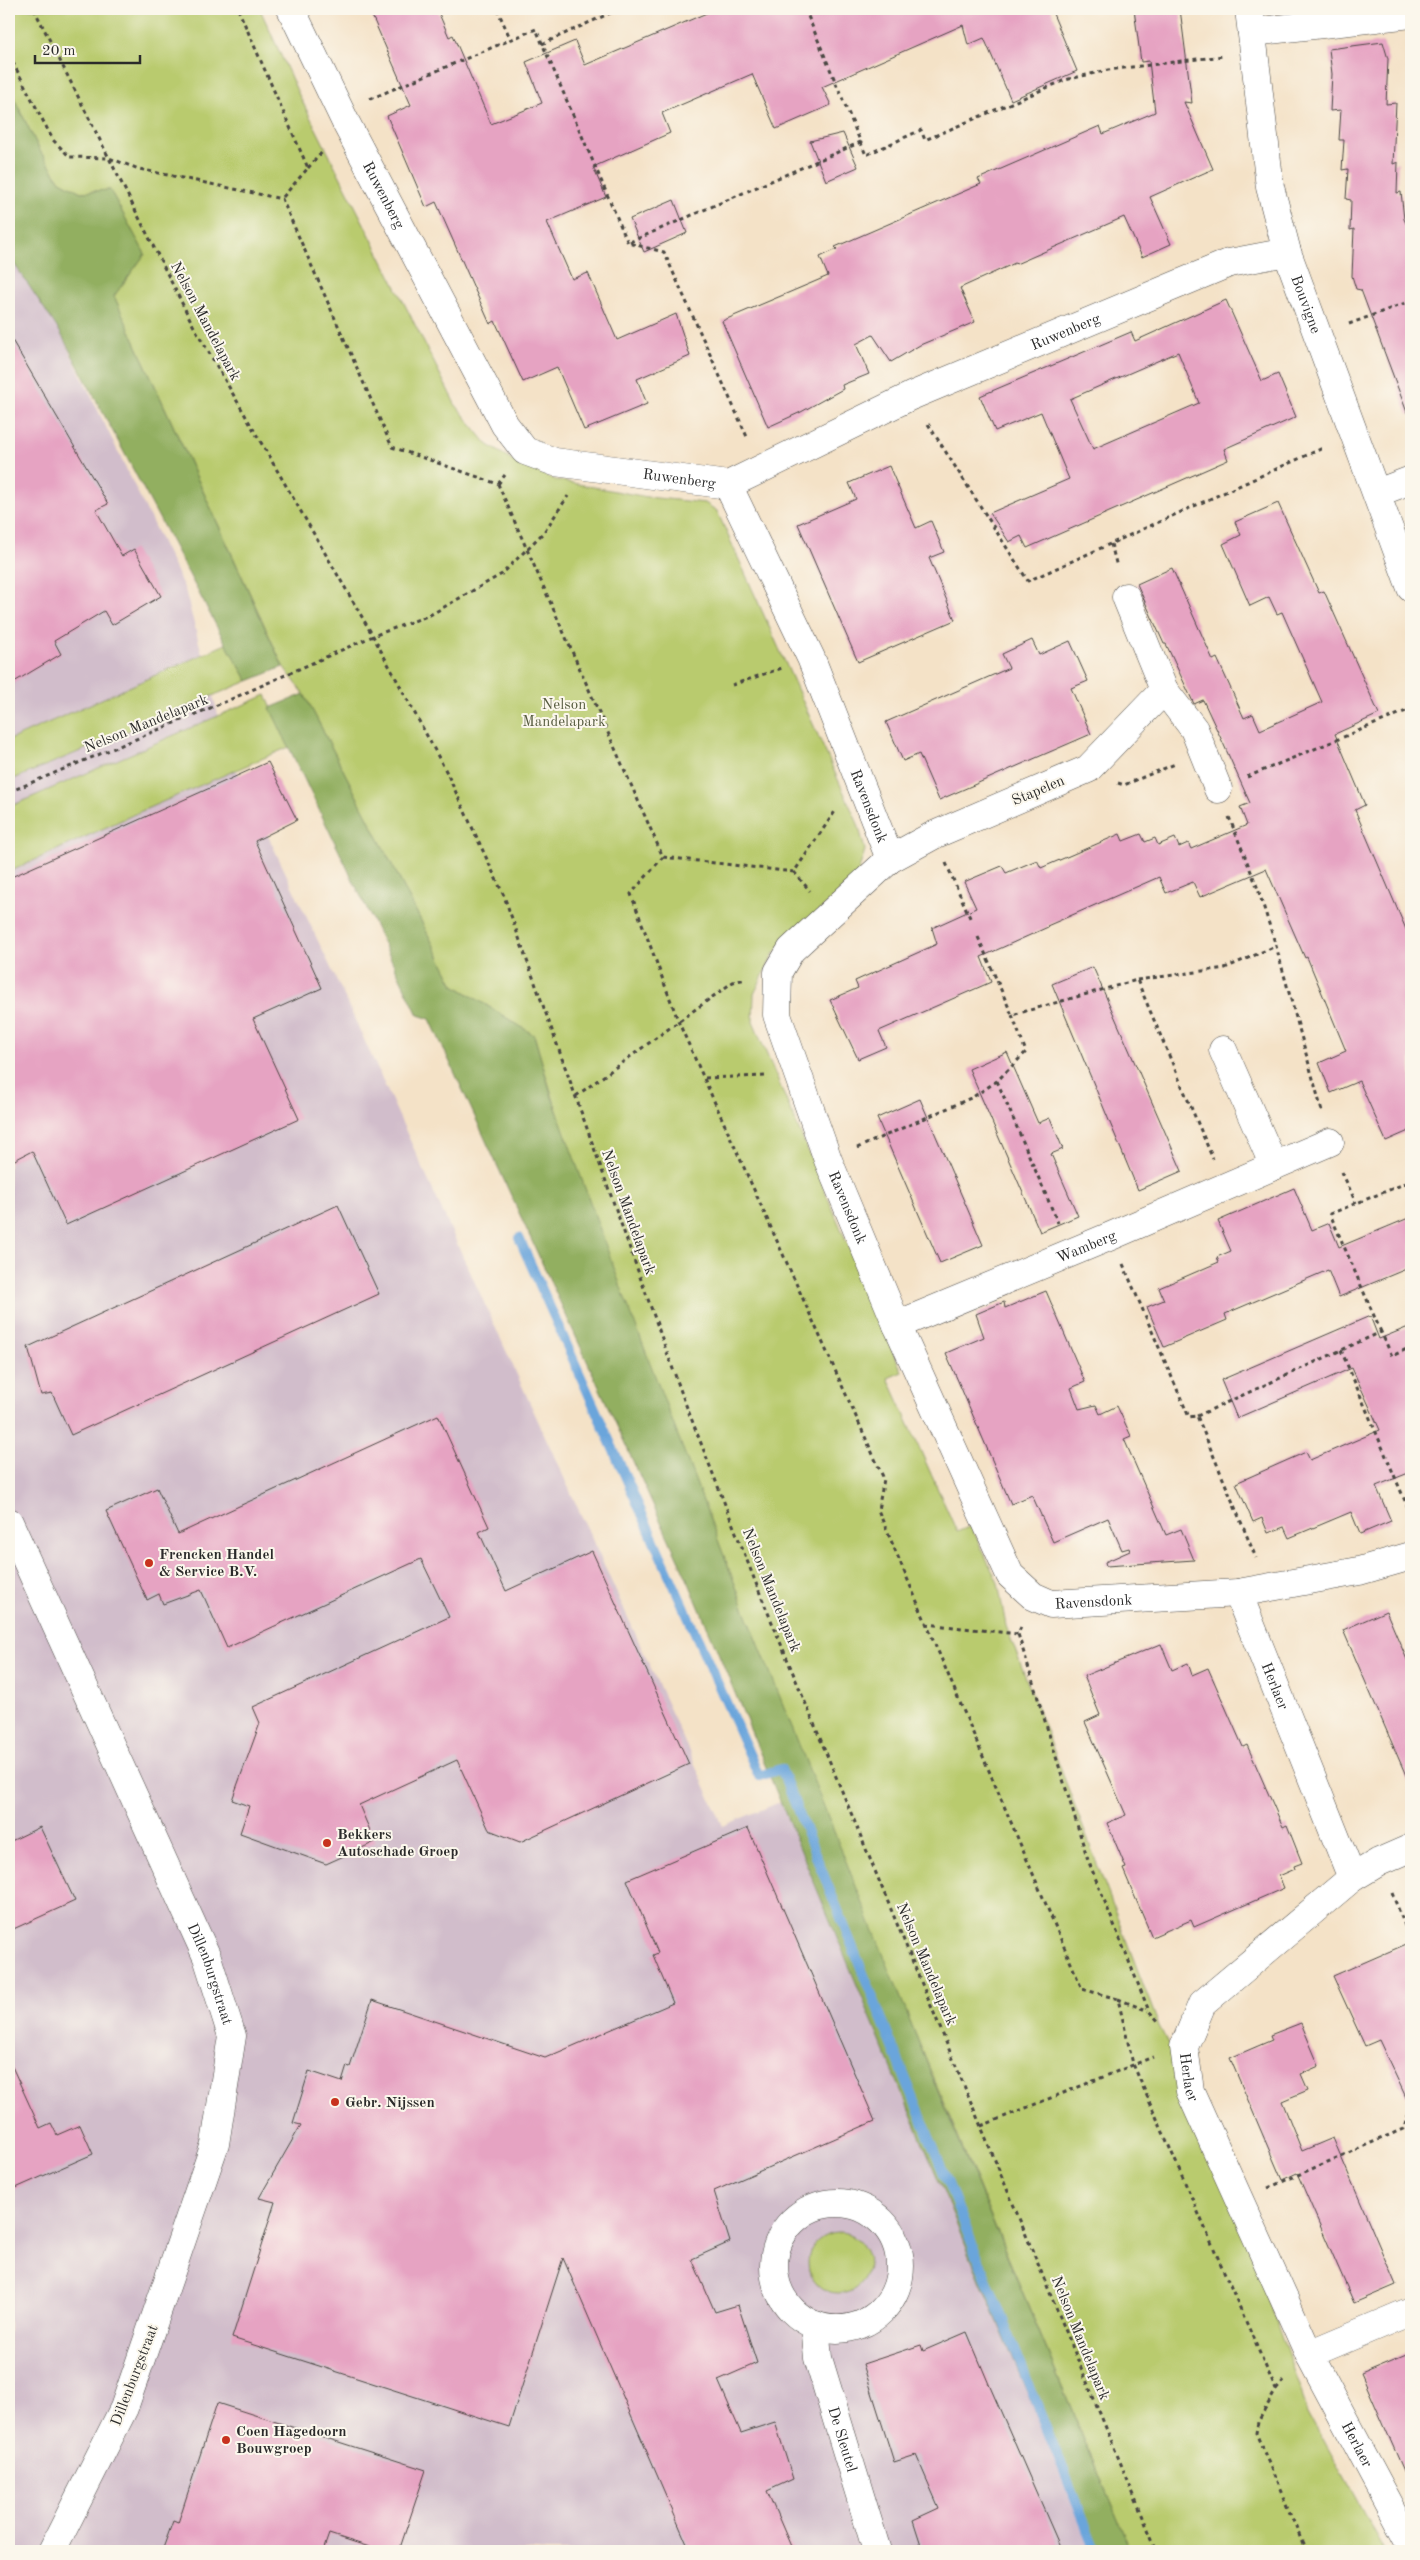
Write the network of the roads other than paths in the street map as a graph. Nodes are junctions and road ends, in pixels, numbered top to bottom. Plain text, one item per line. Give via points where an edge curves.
1 (291, 9) edge
2 (1411, 14) edge
3 (1252, 31) edge
4 (1287, 252) junction
5 (1411, 480) edge
6 (728, 485) junction
7 (1377, 493) junction
8 (1411, 588) edge
9 (1126, 597) dead end
10 (1164, 690) junction
11 (1218, 789) road end
12 (890, 859) junction
13 (1223, 1050) dead end
14 (1330, 1142) road end
15 (1274, 1166) junction
16 (897, 1325) junction
17 (9, 1522) edge
18 (1411, 1556) edge
19 (1238, 1593) junction
20 (1411, 1848) edge
21 (1352, 1878) junction
22 (1411, 2311) edge
23 (815, 2325) junction
24 (1309, 2354) junction
25 (1411, 2545) edge
26 (52, 2551) edge
27 (877, 2551) edge

1 - 6 street, Ruwenberg via 340,112 505,425 525,451 554,462
2 - 3 street
3 - 4 street, Bouvigne via 1270,187
4 - 6 street, Ruwenberg via 1229,263 911,396
4 - 7 street, Bouvigne
5 - 7 street
6 - 12 street, Ravensdonk via 811,658
7 - 8 street, Bouvigne
9 - 10 street
10 - 11 street via 1194,729
10 - 12 street, Stapelen via 1088,769 934,835
12 - 16 street, Ravensdonk via 791,950 778,972 777,1015 828,1160
13 - 15 street
14 - 15 street, Wamberg
15 - 16 street, Wamberg
16 - 19 street, Ravensdonk via 1010,1575 1033,1596 1051,1604
17 - 26 street, Dillenburgstraat via 207,1957 232,2036 215,2144 124,2408
18 - 19 street, Ravensdonk via 1359,1571
19 - 21 street, Herlaer
20 - 21 street
21 - 24 street, Herlaer via 1202,2004 1184,2047 1190,2091
22 - 24 street
23 - 23 street via 843,2329 864,2324 879,2314 893,2297 900,2276 900,2254 893,2236 879,2218 844,2202 809,2209 796,2218 782,2234 775,2252 774,2274 781,2295 794,2312
23 - 27 street, De Sleutel via 818,2358
24 - 25 street, Herlaer

